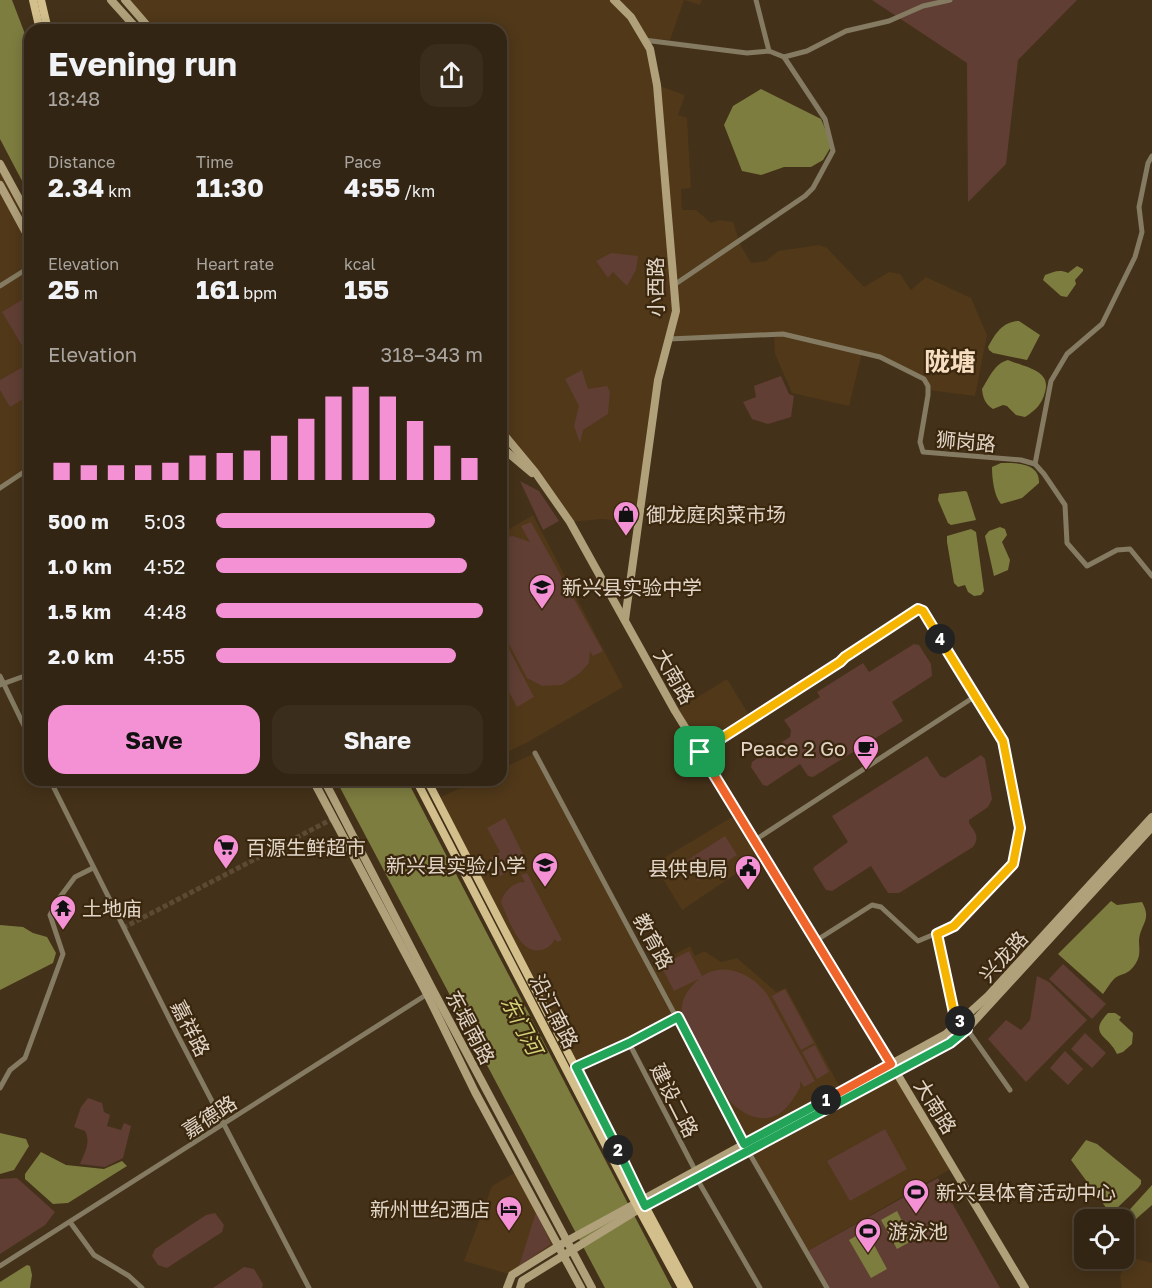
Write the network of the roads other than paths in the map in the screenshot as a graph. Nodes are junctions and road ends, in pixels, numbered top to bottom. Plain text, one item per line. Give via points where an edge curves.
1 (33, 0) edge
2 (41, 0) edge
3 (111, 0) edge
4 (125, 0) edge
5 (614, 0) edge
6 (756, 0) edge
7 (950, 0) edge
8 (39, 24) edge
9 (47, 24) edge
10 (133, 24) edge
11 (146, 24) edge
12 (644, 40) junction
13 (769, 51) junction
14 (784, 57) junction
15 (1152, 156) edge
16 (0, 164) edge
17 (0, 185) edge
18 (24, 208) edge
19 (24, 229) edge
20 (24, 271) edge
21 (674, 285) junction
22 (0, 286) edge
23 (669, 339) junction
24 (507, 438) edge
25 (515, 447) junction
26 (507, 449) edge
27 (507, 455) edge
28 (1035, 464) junction
29 (24, 472) edge
30 (541, 480) junction
31 (0, 488) edge
32 (1152, 576) edge
33 (625, 620) junction
34 (0, 676) edge
35 (24, 676) edge
36 (2, 684) edge
37 (974, 697) junction
38 (24, 726) edge
39 (700, 752) junction
40 (535, 753) dead end
41 (53, 786) edge
42 (316, 786) edge
43 (327, 786) edge
44 (419, 786) edge
45 (430, 786) edge
46 (1152, 817) edge
47 (1152, 827) edge
48 (755, 840) junction
49 (93, 868) junction
50 (937, 934) junction
51 (817, 940) junction
52 (430, 992) junction
53 (678, 1017) junction
54 (964, 1026) junction
55 (629, 1043) junction
56 (891, 1064) junction
57 (576, 1067) junction
58 (896, 1073) junction
59 (0, 1088) edge
60 (1010, 1090) dead end
61 (223, 1124) junction
62 (746, 1148) junction
63 (696, 1174) junction
64 (638, 1205) junction
65 (70, 1222) junction
66 (567, 1241) junction
67 (558, 1246) junction
68 (572, 1249) junction
69 (564, 1254) junction
70 (0, 1266) edge
71 (142, 1288) edge
72 (309, 1288) edge
73 (507, 1288) edge
74 (520, 1288) edge
75 (581, 1288) edge
76 (592, 1288) edge
77 (682, 1288) edge
78 (689, 1288) edge
79 (760, 1288) edge
80 (826, 1288) edge
81 (1025, 1288) edge

1 - 8 main road
2 - 9 main road
3 - 10 main road
4 - 11 main road
5 - 12 main road, 小西路 via 631,17
6 - 13 street
7 - 14 street via 846,31 807,51
12 - 13 street via 747,53
12 - 21 main road, 小西路 via 650,49 657,85
13 - 14 street
14 - 21 street via 825,119 833,151 805,196
15 - 28 street via 1139,207 1142,232 1135,257 1102,324 1067,354 1052,381
16 - 18 main road
17 - 19 main road
20 - 22 street
21 - 23 main road, 小西路 via 676,311
23 - 28 street, 狮岗路 via 783,334 880,357 924,379 928,386 920,442 923,452
23 - 33 main road, 小西路 via 658,380
24 - 25 main road, 大南路
25 - 26 street
25 - 30 main road, 大南路
27 - 30 main road, 大南路
28 - 32 street via 1065,505 1067,543 1087,566 1117,550 1130,549
29 - 31 street
30 - 33 main road, 大南路 via 570,522
33 - 39 main road, 大南路
34 - 36 street
35 - 36 street
36 - 38 street
37 - 39 street via 918,609
37 - 48 street
37 - 50 street via 1003,741 1020,828 1013,864 954,926
39 - 48 main road, 大南路
40 - 53 street, 教育路
41 - 49 street, 嘉祥路
42 - 52 main road, 东堤南路
43 - 52 main road, 东堤南路
44 - 64 main road, 沿江南路
45 - 57 main road, 沿江南路
46 - 54 main road, 兴龙路
47 - 54 main road, 兴龙路
48 - 51 main road, 大南路
49 - 59 street via 75,877 50,915 63,954 26,1058 10,1070
49 - 61 street, 嘉祥路
50 - 51 street via 915,940 881,907 872,905
50 - 54 street via 954,1013
51 - 56 main road, 大南路
52 - 61 street, 嘉德路
52 - 66 main road, 东堤南路
52 - 67 main road, 东堤南路 via 475,1092
53 - 55 street
53 - 62 street, 教育路
54 - 56 main road, 兴龙路
54 - 58 main road, 兴龙路 via 950,1043
54 - 60 street
55 - 57 street
55 - 63 street, 建设二路
56 - 58 main road, 大南路
56 - 62 main road, 兴龙路
57 - 64 main road, 沿江南路
58 - 62 main road, 兴龙路
58 - 81 main road, 大南路
61 - 65 street, 嘉德路
61 - 72 street, 嘉祥路
62 - 63 main road, 兴龙路
62 - 80 street, 教育路
63 - 64 main road, 兴龙路
63 - 79 street, 建设二路
64 - 66 main road
64 - 68 main road
64 - 77 main road, 沿江南路
64 - 78 main road, 沿江南路
65 - 70 street, 嘉德路
65 - 71 street via 94,1256
66 - 67 main road
66 - 68 main road, 东堤南路
67 - 69 main road, 东堤南路
67 - 73 main road via 512,1275
68 - 69 main road
68 - 76 main road, 东堤南路
69 - 74 main road via 522,1281
69 - 75 main road, 东堤南路

